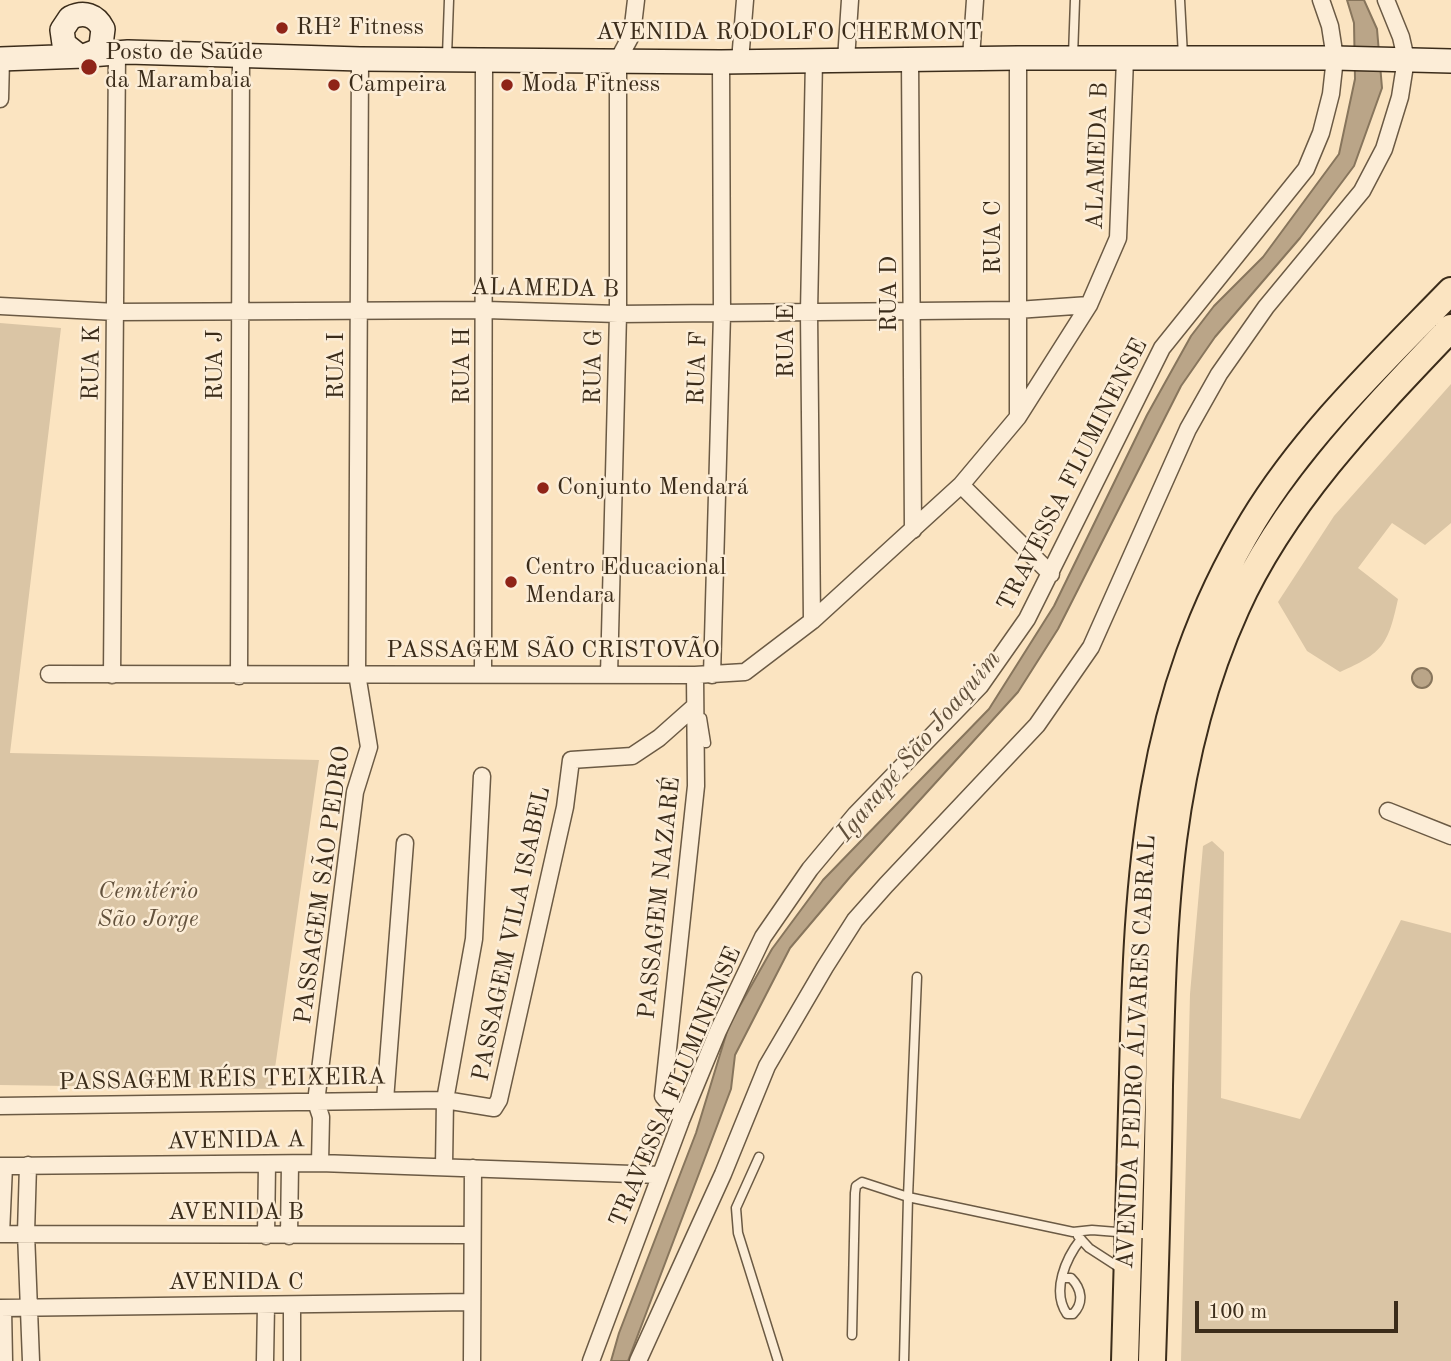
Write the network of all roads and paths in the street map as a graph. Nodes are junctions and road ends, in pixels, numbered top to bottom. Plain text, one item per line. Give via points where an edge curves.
1 (450, 0) edge
2 (636, 0) edge
3 (745, 0) edge
4 (850, 0) edge
5 (975, 0) edge
6 (1075, 0) edge
7 (1181, 0) edge
8 (1321, 0) edge
9 (1386, 0) edge
10 (79, 7) edge
11 (102, 17) edge
12 (62, 38) junction
13 (122, 52) junction
14 (84, 55) junction
15 (241, 55) junction
16 (447, 58) junction
17 (910, 58) junction
18 (971, 58) junction
19 (1018, 58) junction
20 (1340, 58) junction
21 (1, 59) edge
22 (360, 59) junction
23 (484, 59) junction
24 (1073, 59) junction
25 (1183, 59) junction
26 (1400, 59) junction
27 (618, 60) junction
28 (814, 60) junction
29 (846, 60) junction
30 (1125, 60) junction
31 (1451, 61) edge
32 (731, 62) junction
33 (0, 99) edge
34 (1113, 254) joint
35 (1451, 291) edge
36 (1089, 305) junction
37 (0, 306) edge
38 (486, 310) junction
39 (1017, 310) junction
40 (360, 311) junction
41 (116, 312) junction
42 (809, 312) junction
43 (913, 312) junction
44 (238, 313) junction
45 (618, 314) junction
46 (722, 314) junction
47 (1451, 328) edge
48 (1018, 417) junction
49 (961, 485) junction
50 (913, 530) junction
51 (1051, 574) junction
52 (813, 621) junction
53 (49, 674) dead end
54 (357, 674) junction
55 (483, 674) junction
56 (112, 675) junction
57 (695, 675) junction
58 (712, 675) junction
59 (239, 676) junction
60 (609, 676) junction
61 (695, 706) junction
62 (706, 743) dead end
63 (482, 776) dead end
64 (1388, 811) dead end
65 (1451, 836) edge
66 (405, 843) dead end
67 (917, 977) dead end
68 (385, 1100) junction
69 (445, 1100) junction
70 (316, 1102) junction
71 (0, 1106) edge
72 (682, 1118) junction
73 (759, 1157) dead end
74 (320, 1163) junction
75 (267, 1164) junction
76 (290, 1164) junction
77 (2, 1166) edge
78 (28, 1166) junction
79 (443, 1166) junction
80 (473, 1168) junction
81 (660, 1175) junction
82 (908, 1197) junction
83 (26, 1233) junction
84 (1073, 1233) junction
85 (1129, 1233) junction
86 (0, 1234) edge
87 (471, 1235) junction
88 (1156, 1235) junction
89 (266, 1236) junction
90 (289, 1236) junction
91 (1081, 1239) junction
92 (1127, 1273) junction
93 (1063, 1278) dead end
94 (472, 1302) junction
95 (266, 1305) junction
96 (292, 1306) junction
97 (1, 1308) edge
98 (31, 1308) junction
99 (852, 1335) dead end
100 (4, 1361) edge
101 (31, 1361) edge
102 (265, 1361) edge
103 (292, 1361) edge
104 (472, 1361) edge
105 (591, 1361) edge
106 (639, 1361) edge
107 (778, 1361) edge
108 (904, 1361) edge
109 (1125, 1361) edge
110 (1152, 1361) edge

1 - 16 lane
2 - 27 street via 632,34
3 - 32 street, RUA F
4 - 29 street
5 - 18 street
6 - 24 lane
7 - 25 lane
8 - 20 street, TRAVESSA FLUMINENSE
9 - 26 street
10 - 11 main road via 93,17
10 - 12 main road via 65,23
11 - 13 main road
11 - 14 main road via 102,45
12 - 14 main road via 67,50
12 - 21 main road
13 - 14 main road, AVENIDA RODOLFO CHERMONT
13 - 15 main road, AVENIDA RODOLFO CHERMONT
13 - 41 street, RUA K
14 - 21 main road, AVENIDA RODOLFO CHERMONT
15 - 22 main road, AVENIDA RODOLFO CHERMONT
15 - 44 street, RUA J
16 - 22 main road, AVENIDA RODOLFO CHERMONT
16 - 23 main road, AVENIDA RODOLFO CHERMONT
17 - 18 main road, AVENIDA RODOLFO CHERMONT
17 - 29 main road, AVENIDA RODOLFO CHERMONT
17 - 43 street, RUA D
18 - 19 main road, AVENIDA RODOLFO CHERMONT
19 - 24 main road, AVENIDA RODOLFO CHERMONT
19 - 39 street, RUA C
20 - 25 main road, AVENIDA RODOLFO CHERMONT
20 - 26 main road, AVENIDA RODOLFO CHERMONT
20 - 51 street, TRAVESSA FLUMINENSE via 1321,133 1306,169 1162,348
21 - 33 street
22 - 40 street, RUA I
23 - 27 main road, AVENIDA RODOLFO CHERMONT
23 - 38 street, RUA H
24 - 30 main road, AVENIDA RODOLFO CHERMONT
25 - 30 main road, AVENIDA RODOLFO CHERMONT
26 - 31 main road, AVENIDA RODOLFO CHERMONT
26 - 106 street via 1400,97 1384,149 1362,191 1266,307 1219,374 1188,429 1091,647 1037,725 855,920 818,978 767,1066
27 - 32 main road, AVENIDA RODOLFO CHERMONT
27 - 45 street, RUA G
28 - 29 main road, AVENIDA RODOLFO CHERMONT
28 - 32 main road, AVENIDA RODOLFO CHERMONT
28 - 42 street, RUA E
30 - 34 street, ALAMEDA B via 1118,238
32 - 46 street, RUA F
34 - 36 street, PASSAGEM SÃO CRISTOVÃO
35 - 85 main road, AVENIDA PEDRO ÁLVARES CABRAL via 1357,388 1293,464 1219,583 1187,657 1160,752 1140,891
36 - 39 street, ALAMEDA B
36 - 48 street, PASSAGEM SÃO CRISTOVÃO
37 - 41 street, ALAMEDA B
38 - 40 street, ALAMEDA B
38 - 45 street, ALAMEDA B
38 - 55 street, RUA H
39 - 43 street, ALAMEDA B
39 - 48 street, RUA C
40 - 44 street, ALAMEDA B
40 - 54 street, RUA I
41 - 44 street, ALAMEDA B
41 - 56 street, RUA K
42 - 43 street, ALAMEDA B
42 - 46 street, ALAMEDA B
42 - 52 street, RUA E
43 - 50 street, RUA D
44 - 59 street, RUA J
45 - 46 street, ALAMEDA B
45 - 60 street, RUA G
46 - 58 street, RUA F
47 - 88 main road, AVENIDA PEDRO ÁLVARES CABRAL via 1368,415 1277,534 1237,606 1195,716 1167,870
48 - 49 street, PASSAGEM SÃO CRISTOVÃO
49 - 50 street, PASSAGEM SÃO CRISTOVÃO
49 - 51 street
50 - 52 street, PASSAGEM SÃO CRISTOVÃO
51 - 72 street, TRAVESSA FLUMINENSE via 1027,620 980,687 856,814 810,869 763,937
52 - 58 street, PASSAGEM SÃO CRISTOVÃO via 745,672
53 - 56 street, PASSAGEM SÃO CRISTOVÃO
54 - 55 street, PASSAGEM SÃO CRISTOVÃO
54 - 59 street, PASSAGEM SÃO CRISTOVÃO
54 - 70 street, PASSAGEM SÃO PEDRO via 369,747 355,792
55 - 60 street, PASSAGEM SÃO CRISTOVÃO
56 - 59 street, PASSAGEM SÃO CRISTOVÃO
57 - 58 street, PASSAGEM SÃO CRISTOVÃO
57 - 60 street, PASSAGEM SÃO CRISTOVÃO
57 - 61 street, PASSAGEM NAZARÉ
57 - 62 lane
61 - 69 street, PASSAGEM VILA ISABEL via 632,756 571,760 565,807 499,1100 494,1108
61 - 72 street, PASSAGEM NAZARÉ via 696,786 663,1096
63 - 69 street via 474,939
64 - 65 street
66 - 68 street
67 - 82 lane
68 - 69 street, PASSAGEM RÉIS TEIXEIRA
68 - 70 street, PASSAGEM RÉIS TEIXEIRA
69 - 79 street
70 - 71 street, PASSAGEM RÉIS TEIXEIRA
70 - 74 street, PASSAGEM SÃO PEDRO via 321,1118
72 - 81 street, TRAVESSA FLUMINENSE
73 - 107 lane via 740,1197 737,1220
74 - 76 street, AVENIDA A
74 - 79 street, AVENIDA A
75 - 76 street, AVENIDA A
75 - 78 street, AVENIDA A
75 - 89 street
76 - 90 street
77 - 78 street, AVENIDA A
77 - 86 street
78 - 83 street
79 - 80 street, AVENIDA A
80 - 81 street, AVENIDA A
80 - 87 street
81 - 105 street, TRAVESSA FLUMINENSE
82 - 84 lane
82 - 99 lane via 862,1182 856,1186
82 - 108 lane
83 - 86 street, AVENIDA B
83 - 89 street, AVENIDA B
83 - 98 street
84 - 85 lane
84 - 91 lane
85 - 88 lane
85 - 92 main road, AVENIDA PEDRO ÁLVARES CABRAL
87 - 90 street, AVENIDA B
87 - 94 street
88 - 110 main road, AVENIDA PEDRO ÁLVARES CABRAL
89 - 90 street, AVENIDA B
91 - 92 lane
91 - 93 lane via 1069,1254
92 - 109 main road, AVENIDA PEDRO ÁLVARES CABRAL
94 - 96 street, AVENIDA C
94 - 104 street
95 - 96 street, AVENIDA C
95 - 98 street, AVENIDA C
95 - 102 street
96 - 103 street
97 - 98 street, AVENIDA C
97 - 100 street
98 - 101 street

